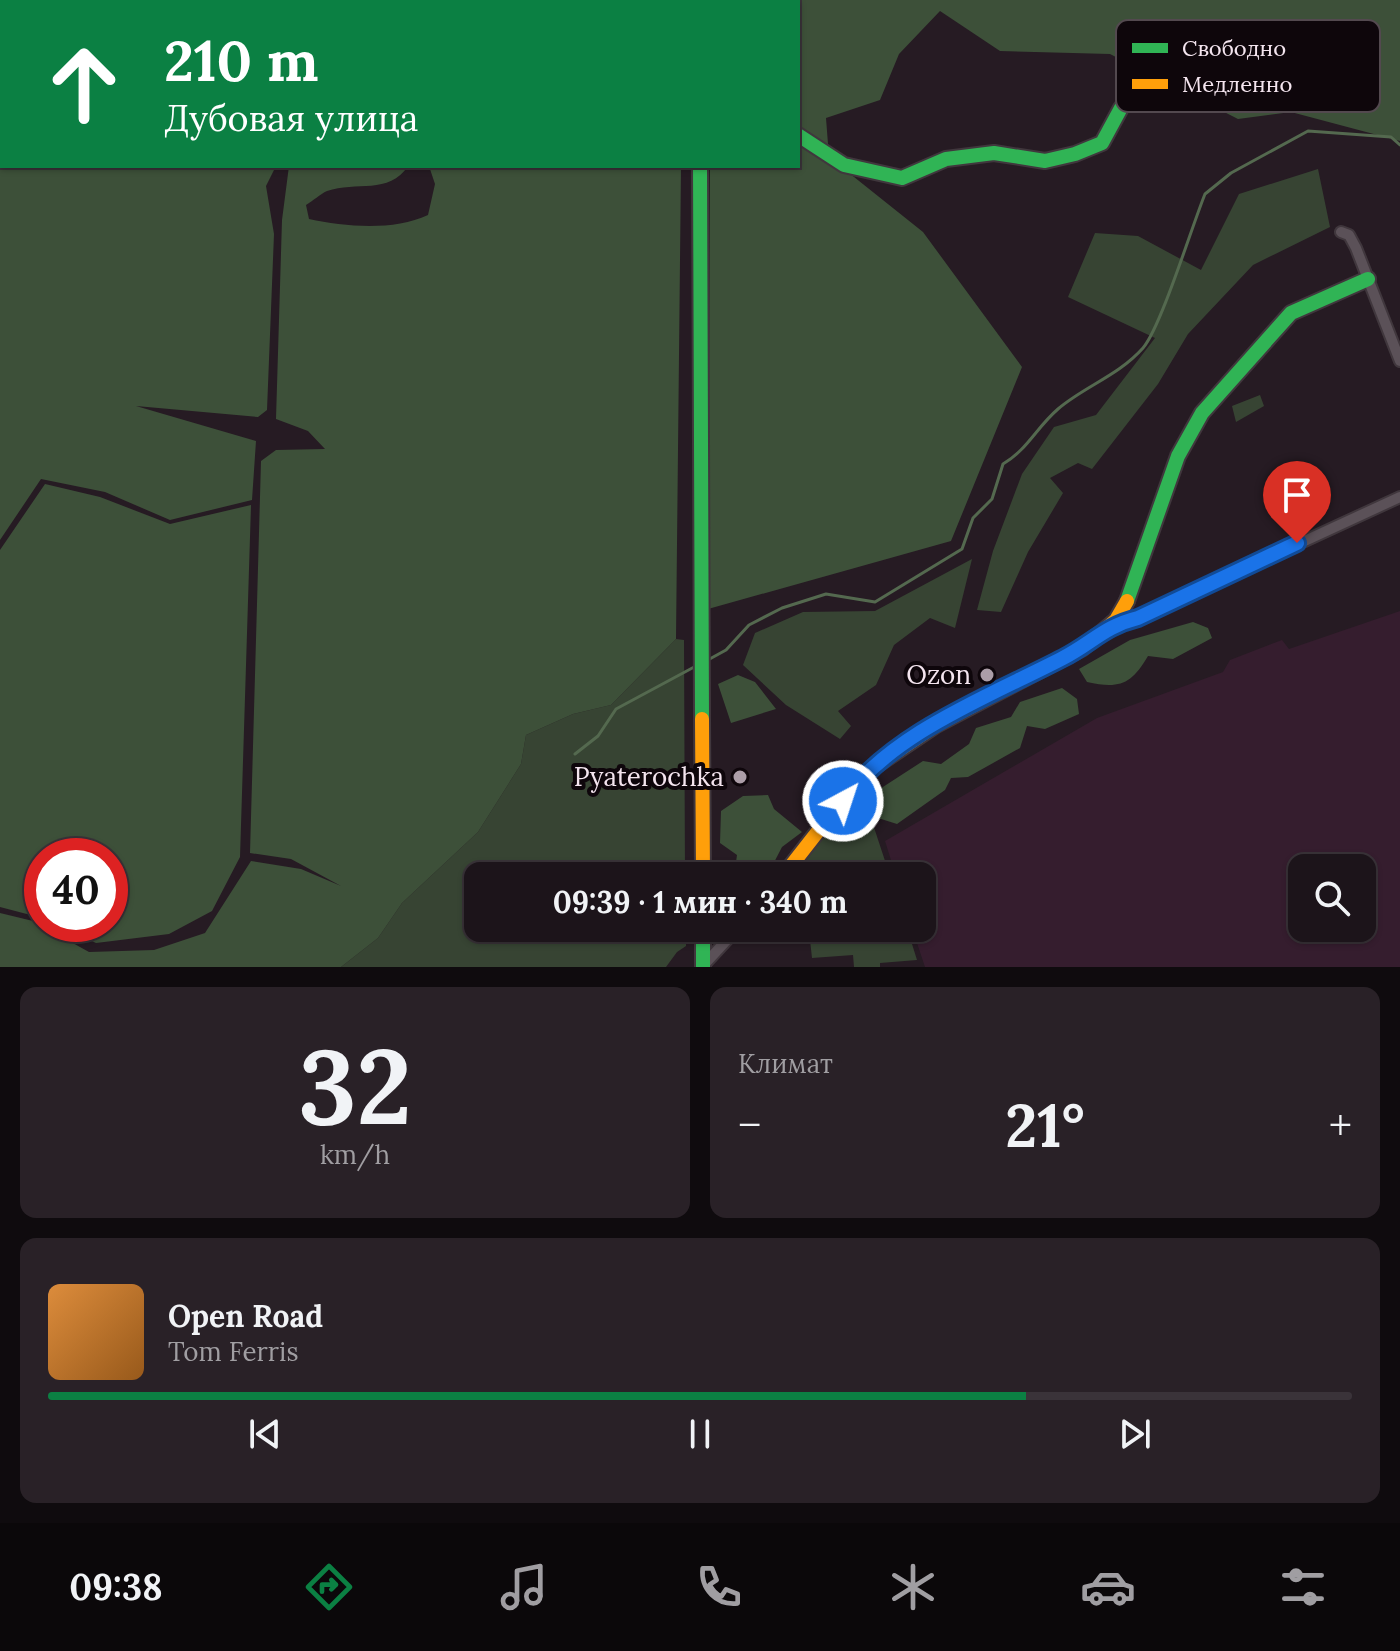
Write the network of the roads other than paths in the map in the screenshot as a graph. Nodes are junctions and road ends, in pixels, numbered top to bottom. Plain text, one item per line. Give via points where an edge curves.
1 (1119, 112) edge
2 (800, 136) edge
3 (700, 168) edge
4 (1341, 232) dead end
5 (1368, 279) junction
6 (1400, 361) edge
7 (1400, 497) edge
8 (1114, 624) junction
9 (703, 862) edge
10 (794, 862) edge
11 (703, 942) edge
12 (725, 942) edge
13 (702, 967) edge

1 - 2 street via 1102,143 1075,154 1045,161 994,153 946,159 889,179 844,165
3 - 9 street
4 - 5 street via 1349,235
5 - 6 street
5 - 8 street via 1291,313 1202,413 1178,456 1126,604
7 - 8 street via 1138,618
8 - 10 street via 876,763
11 - 13 street
12 - 13 street

